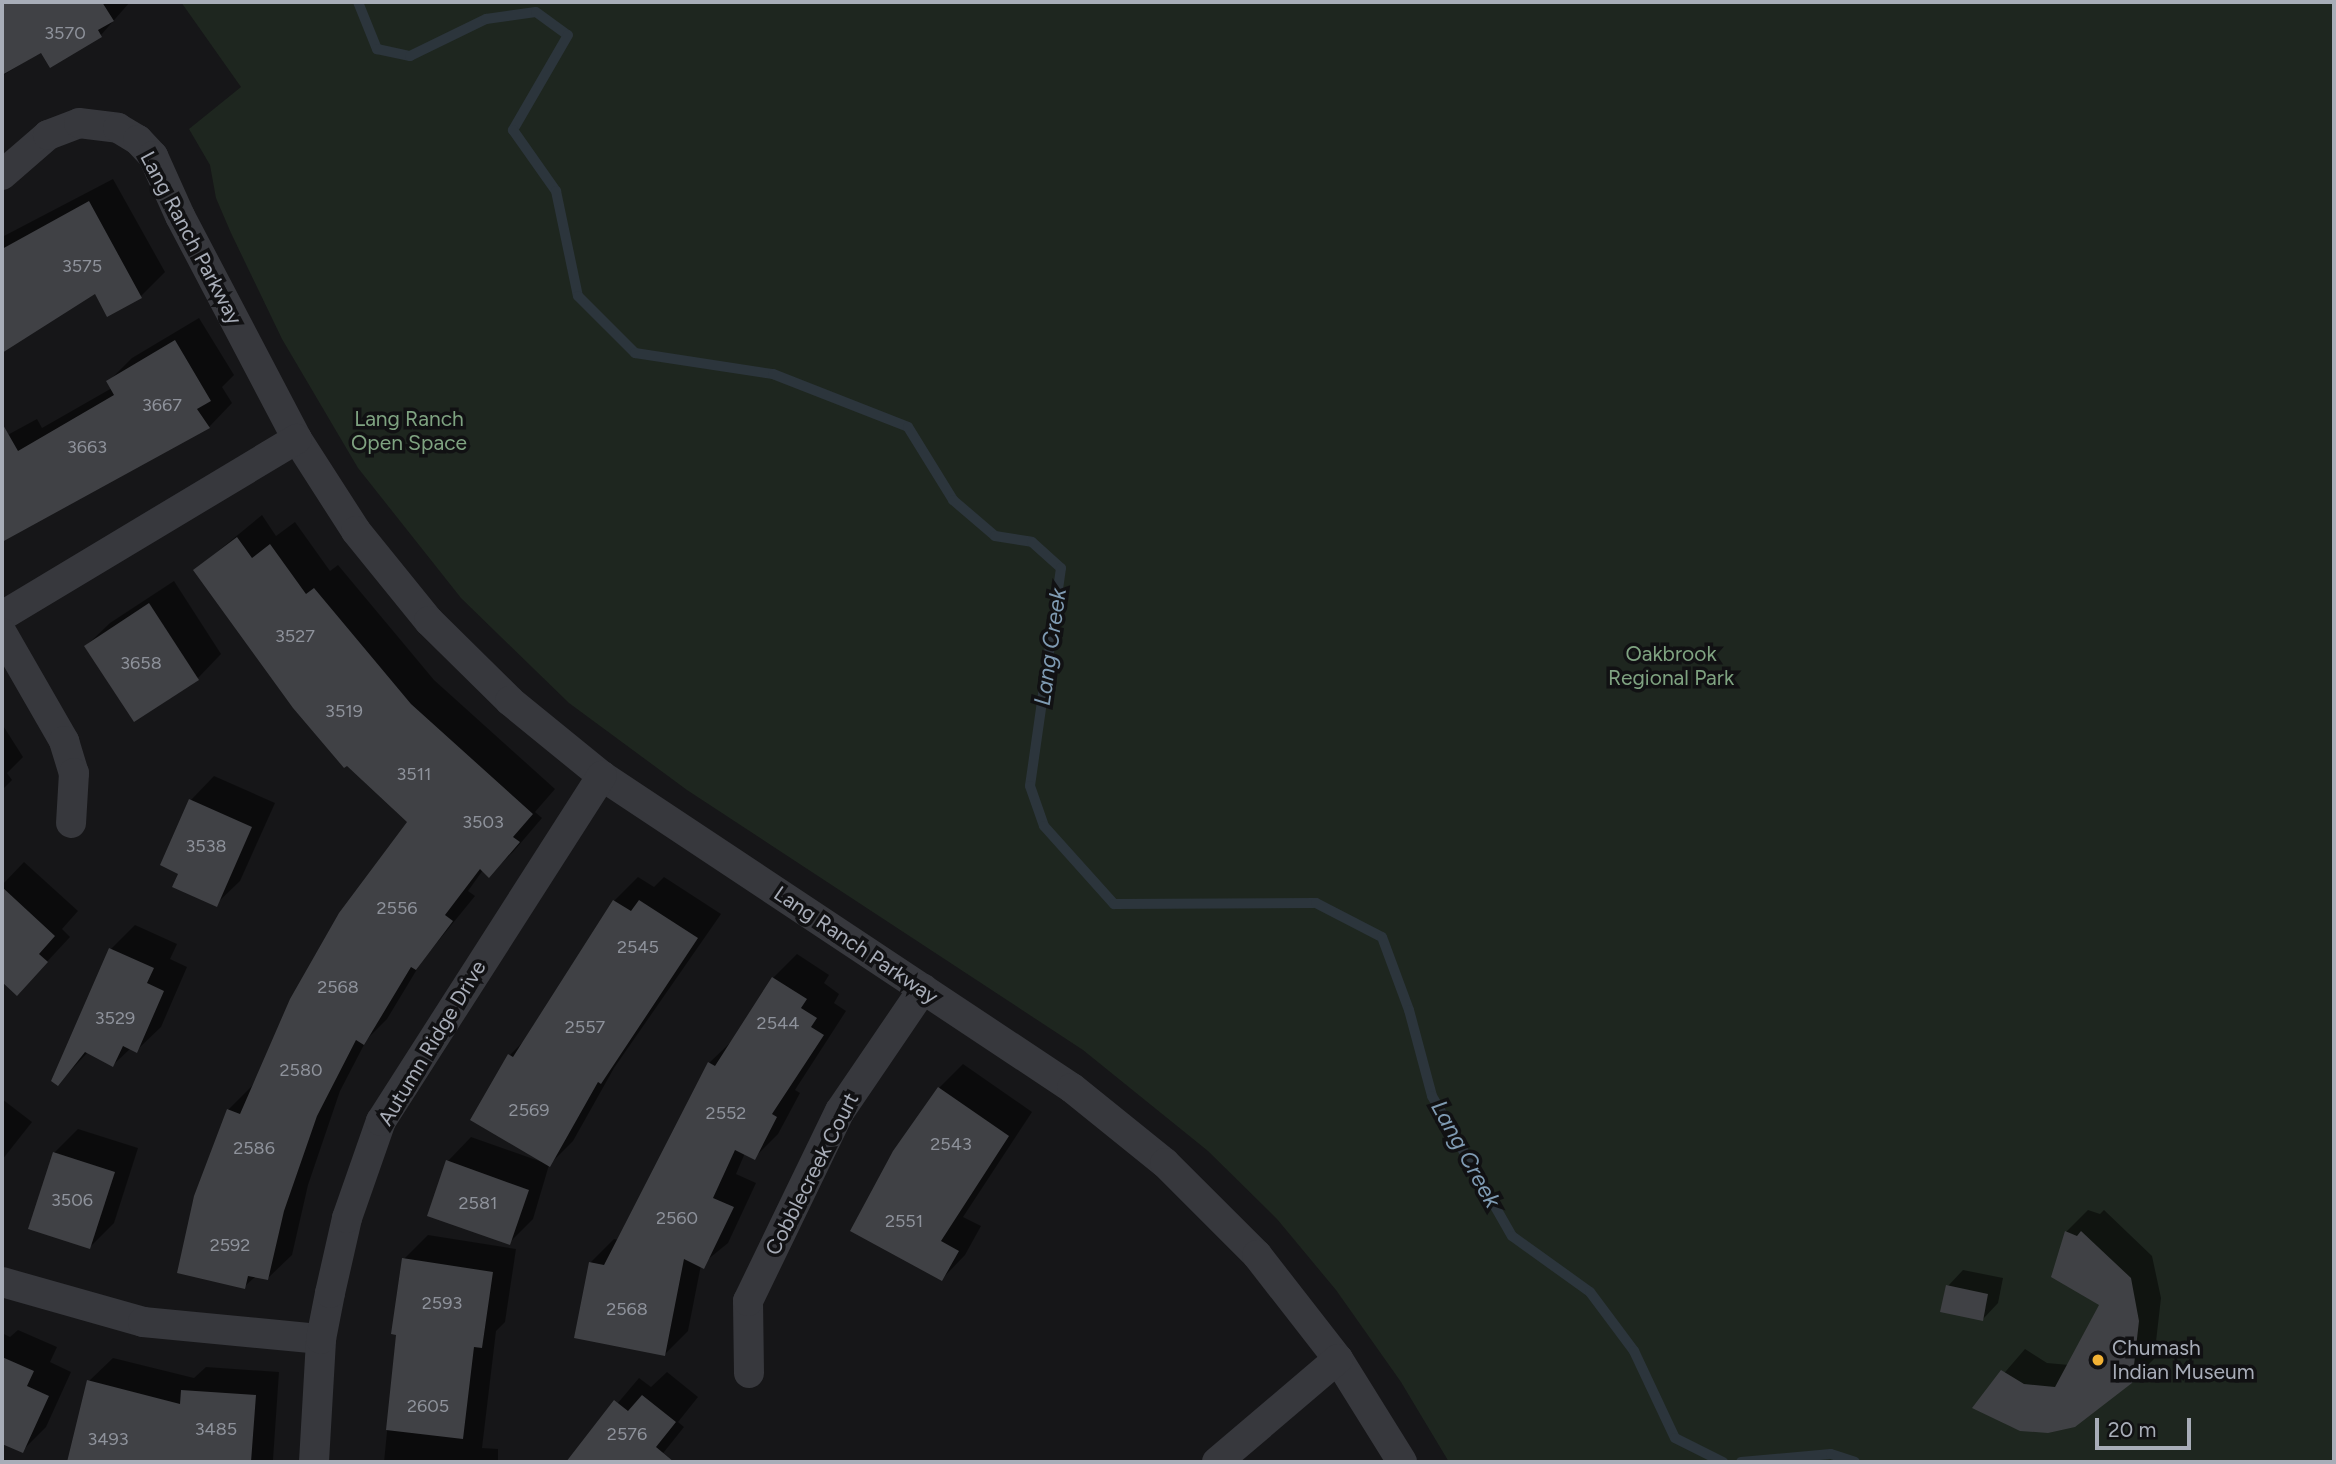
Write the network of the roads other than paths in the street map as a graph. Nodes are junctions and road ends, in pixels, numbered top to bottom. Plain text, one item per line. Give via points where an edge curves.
1 (2, 175) edge
2 (297, 439) junction
3 (2, 616) edge
4 (2, 633) edge
5 (602, 776) junction
6 (71, 823) dead end
7 (923, 989) junction
8 (2, 1282) edge
9 (321, 1339) junction
10 (1338, 1359) junction
11 (749, 1373) dead end
12 (314, 1462) edge
13 (1217, 1462) edge
14 (1402, 1462) edge

1 - 2 street, Lang Ranch Parkway via 48,135 79,123 118,128 138,140 153,156
2 - 3 street
2 - 5 street, Lang Ranch Parkway via 356,531 429,621 510,701
4 - 6 street via 64,741 74,773
5 - 7 street, Lang Ranch Parkway
5 - 9 street, Autumn Ridge Drive via 381,1121 347,1218
7 - 10 street, Lang Ranch Parkway via 1072,1088 1165,1163 1257,1255
7 - 11 street, Cobblecreek Court via 840,1111 748,1301
8 - 9 street via 143,1322
9 - 12 street, Autumn Ridge Drive
10 - 13 street
10 - 14 street, Lang Ranch Parkway

